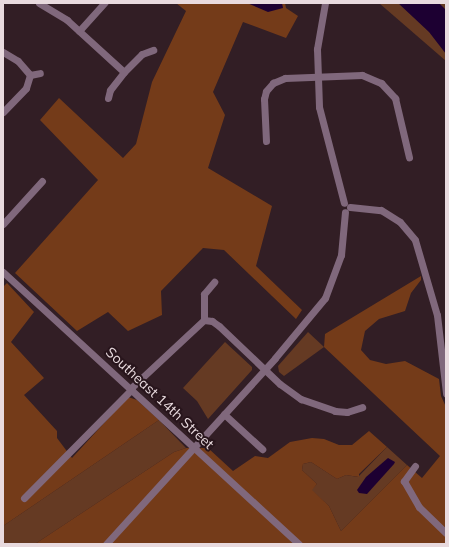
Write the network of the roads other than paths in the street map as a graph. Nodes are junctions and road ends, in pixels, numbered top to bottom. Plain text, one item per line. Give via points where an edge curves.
1 (39, 3) edge
2 (104, 3) edge
3 (325, 3) edge
4 (79, 31) junction
5 (153, 50) dead end
6 (3, 52) edge
7 (124, 72) junction
8 (40, 73) dead end
9 (30, 75) junction
10 (316, 78) junction
11 (108, 98) dead end
12 (3, 112) edge
13 (266, 141) dead end
14 (409, 157) dead end
15 (42, 180) dead end
16 (346, 207) junction
17 (3, 224) edge
18 (3, 272) edge
19 (214, 282) dead end
20 (204, 320) junction
21 (264, 369) junction
22 (131, 389) junction
23 (446, 393) edge
24 (362, 407) dead end
25 (224, 414) junction
26 (194, 447) junction
27 (262, 449) dead end
28 (414, 466) dead end
29 (24, 498) dead end
30 (446, 533) edge
31 (106, 544) edge
32 (299, 544) edge

1 - 4 street via 67,20
2 - 4 street
3 - 10 street via 317,49
4 - 7 street
5 - 7 street via 142,54
6 - 9 street via 18,61
7 - 11 street via 110,90
8 - 9 street
9 - 12 street via 26,88
10 - 13 street via 285,78 270,86 264,99
10 - 14 street via 362,75 381,83 395,98
10 - 16 street via 321,119
15 - 17 street
16 - 21 street via 341,255 325,298
16 - 23 street via 369,207 391,216 415,240 437,314
18 - 22 street, Southeast 14th Street
19 - 20 street via 204,294
20 - 21 street via 212,321 219,326
20 - 22 street
21 - 24 street via 291,393 310,403 347,412
21 - 25 street
22 - 26 street, Southeast 14th Street
22 - 29 street
25 - 26 street
25 - 27 street
26 - 31 street
26 - 32 street, Southeast 14th Street
28 - 30 street via 404,481 418,507

